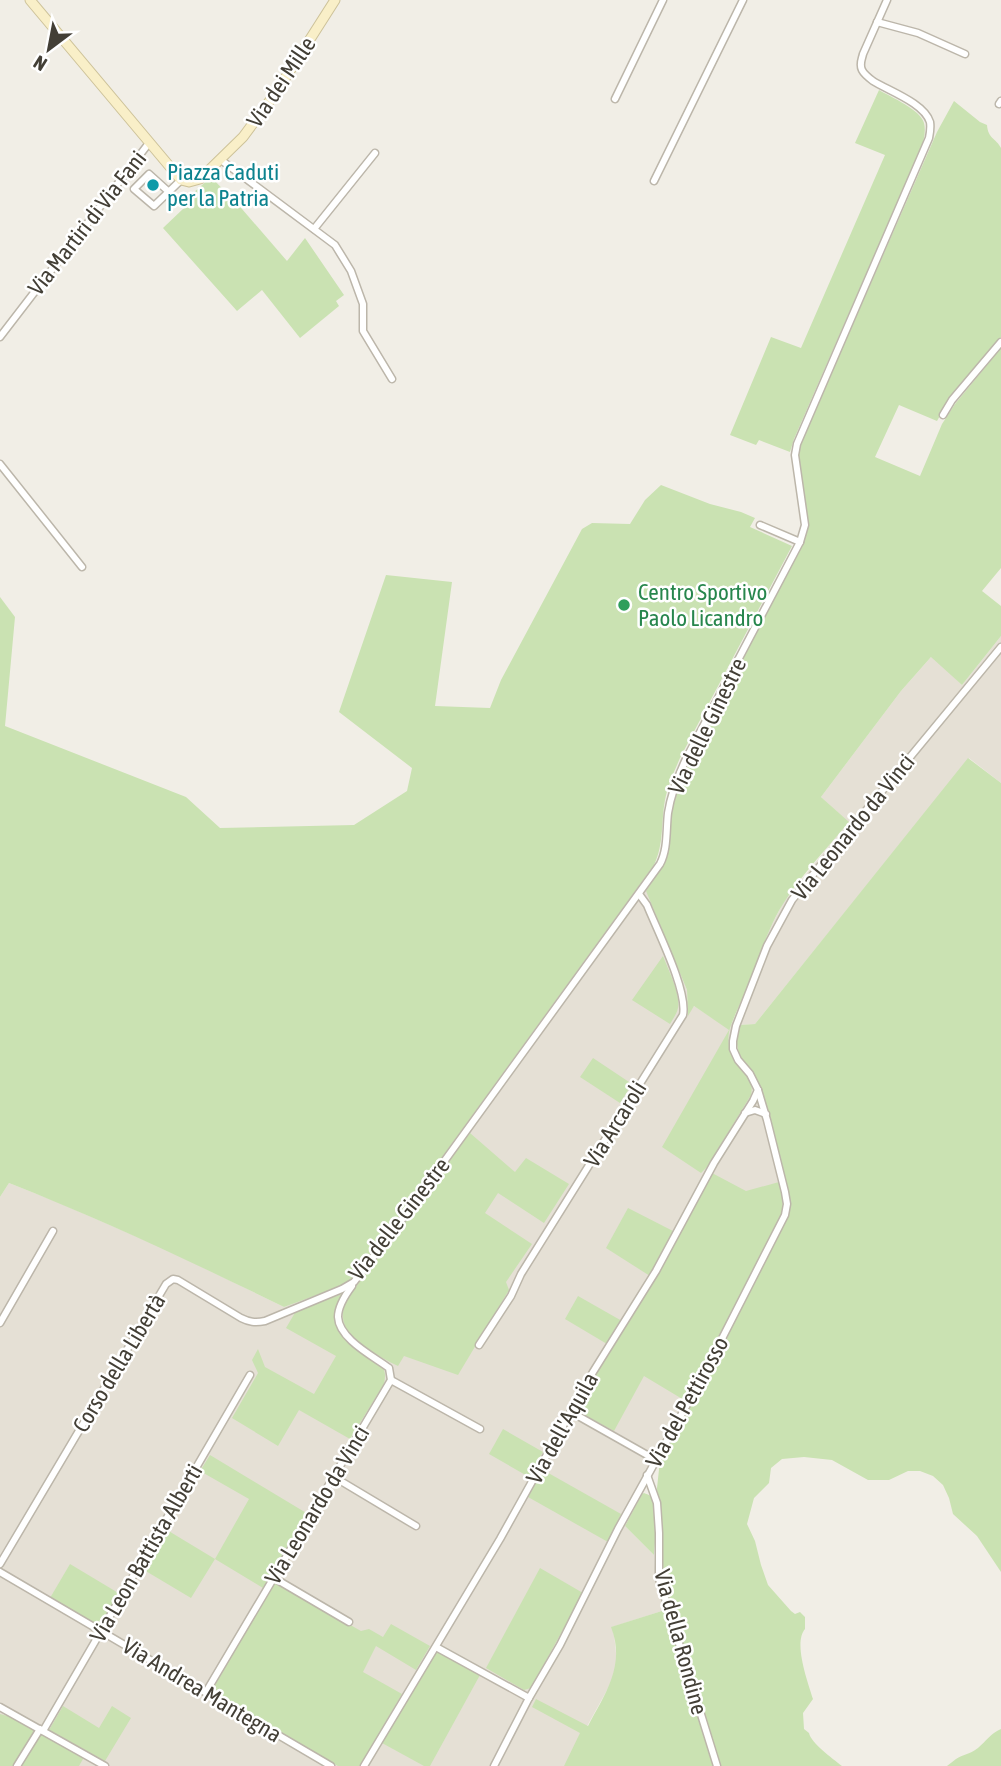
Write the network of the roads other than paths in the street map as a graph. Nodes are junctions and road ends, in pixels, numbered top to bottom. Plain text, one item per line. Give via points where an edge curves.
1 (30, 0) edge
2 (335, 0) edge
3 (663, 0) edge
4 (743, 0) edge
5 (887, 0) edge
6 (877, 22) junction
7 (965, 54) dead end
8 (615, 99) dead end
9 (149, 143) junction
10 (375, 153) dead end
11 (221, 160) junction
12 (185, 181) junction
13 (654, 181) dead end
14 (169, 192) junction
15 (314, 229) junction
16 (0, 337) edge
17 (1001, 342) edge
18 (392, 379) dead end
19 (943, 415) dead end
20 (0, 464) edge
21 (760, 525) dead end
22 (800, 542) junction
23 (82, 567) dead end
24 (1001, 647) edge
25 (639, 894) junction
26 (736, 1026) joint
27 (758, 1090) junction
28 (745, 1113) junction
29 (766, 1114) junction
30 (54, 1231) dead end
31 (354, 1282) junction
32 (291, 1310) joint
33 (0, 1323) edge
34 (479, 1345) dead end
35 (250, 1375) dead end
36 (391, 1380) junction
37 (571, 1412) junction
38 (480, 1429) dead end
39 (656, 1460) junction
40 (647, 1475) junction
41 (334, 1477) junction
42 (416, 1526) dead end
43 (0, 1564) edge
44 (0, 1572) edge
45 (274, 1578) junction
46 (349, 1622) dead end
47 (101, 1630) junction
48 (436, 1647) junction
49 (206, 1692) junction
50 (529, 1698) junction
51 (0, 1707) edge
52 (41, 1730) junction
53 (88, 1756) junction
54 (17, 1766) edge
55 (83, 1766) edge
56 (105, 1766) edge
57 (331, 1766) edge
58 (364, 1766) edge
59 (494, 1766) edge
60 (717, 1766) edge

1 - 9 main road
2 - 11 main road, Via dei Mille via 262,113
3 - 8 street
4 - 13 street
5 - 6 street, Via delle Ginestre
6 - 7 street via 918,33
6 - 22 street, Via delle Ginestre via 860,63 862,70 921,109 931,129 797,444 805,525
9 - 12 main road
9 - 16 street, Via Martiri di Via Fani
10 - 15 street
11 - 12 main road, Via dei Mille via 200,179
11 - 15 street
12 - 14 street
14 - 14 street via 154,206 134,189 149,174
15 - 18 street via 335,245 351,271 363,304 363,331
17 - 19 street
20 - 23 street
21 - 22 street
22 - 25 street, Via delle Ginestre via 686,759 671,796 664,857
24 - 26 street, Via Leonardo da Vinci via 792,900 767,946
25 - 31 street, Via delle Ginestre
25 - 34 street, Via Arcaroli via 682,992 683,1015
26 - 27 street, Via del Pettirosso via 733,1049
27 - 28 street, Via dell'Aquila
27 - 29 street, Via del Pettirosso
28 - 29 street
28 - 37 street, Via dell'Aquila
29 - 39 street, Via del Pettirosso via 785,1192 785,1215
30 - 33 street
31 - 32 street, Via delle Ginestre
31 - 36 street via 338,1316 343,1331 389,1368
32 - 43 street, Corso della Libertà via 249,1322 178,1280 166,1284
35 - 47 street, Via Leon Battista Alberti
36 - 38 street
36 - 41 street, Via Leonardo da Vinci
37 - 39 street
37 - 48 street, Via dell'Aquila
39 - 40 street, Via del Pettirosso
40 - 50 street, Via del Pettirosso
40 - 60 street, Via della Rondine via 657,1503 659,1578
41 - 42 street
41 - 45 street, Via Leonardo da Vinci
44 - 47 street, Via Andrea Mantegna
45 - 46 street
45 - 49 street, Via Leonardo da Vinci
47 - 49 street, Via Andrea Mantegna
47 - 52 street, Via Leon Battista Alberti
48 - 50 street
48 - 58 street, Via dell'Aquila
49 - 57 street, Via Andrea Mantegna
50 - 59 street, Via del Pettirosso
51 - 52 street
52 - 53 street
52 - 54 street, Via Leon Battista Alberti
53 - 55 street
53 - 56 street

